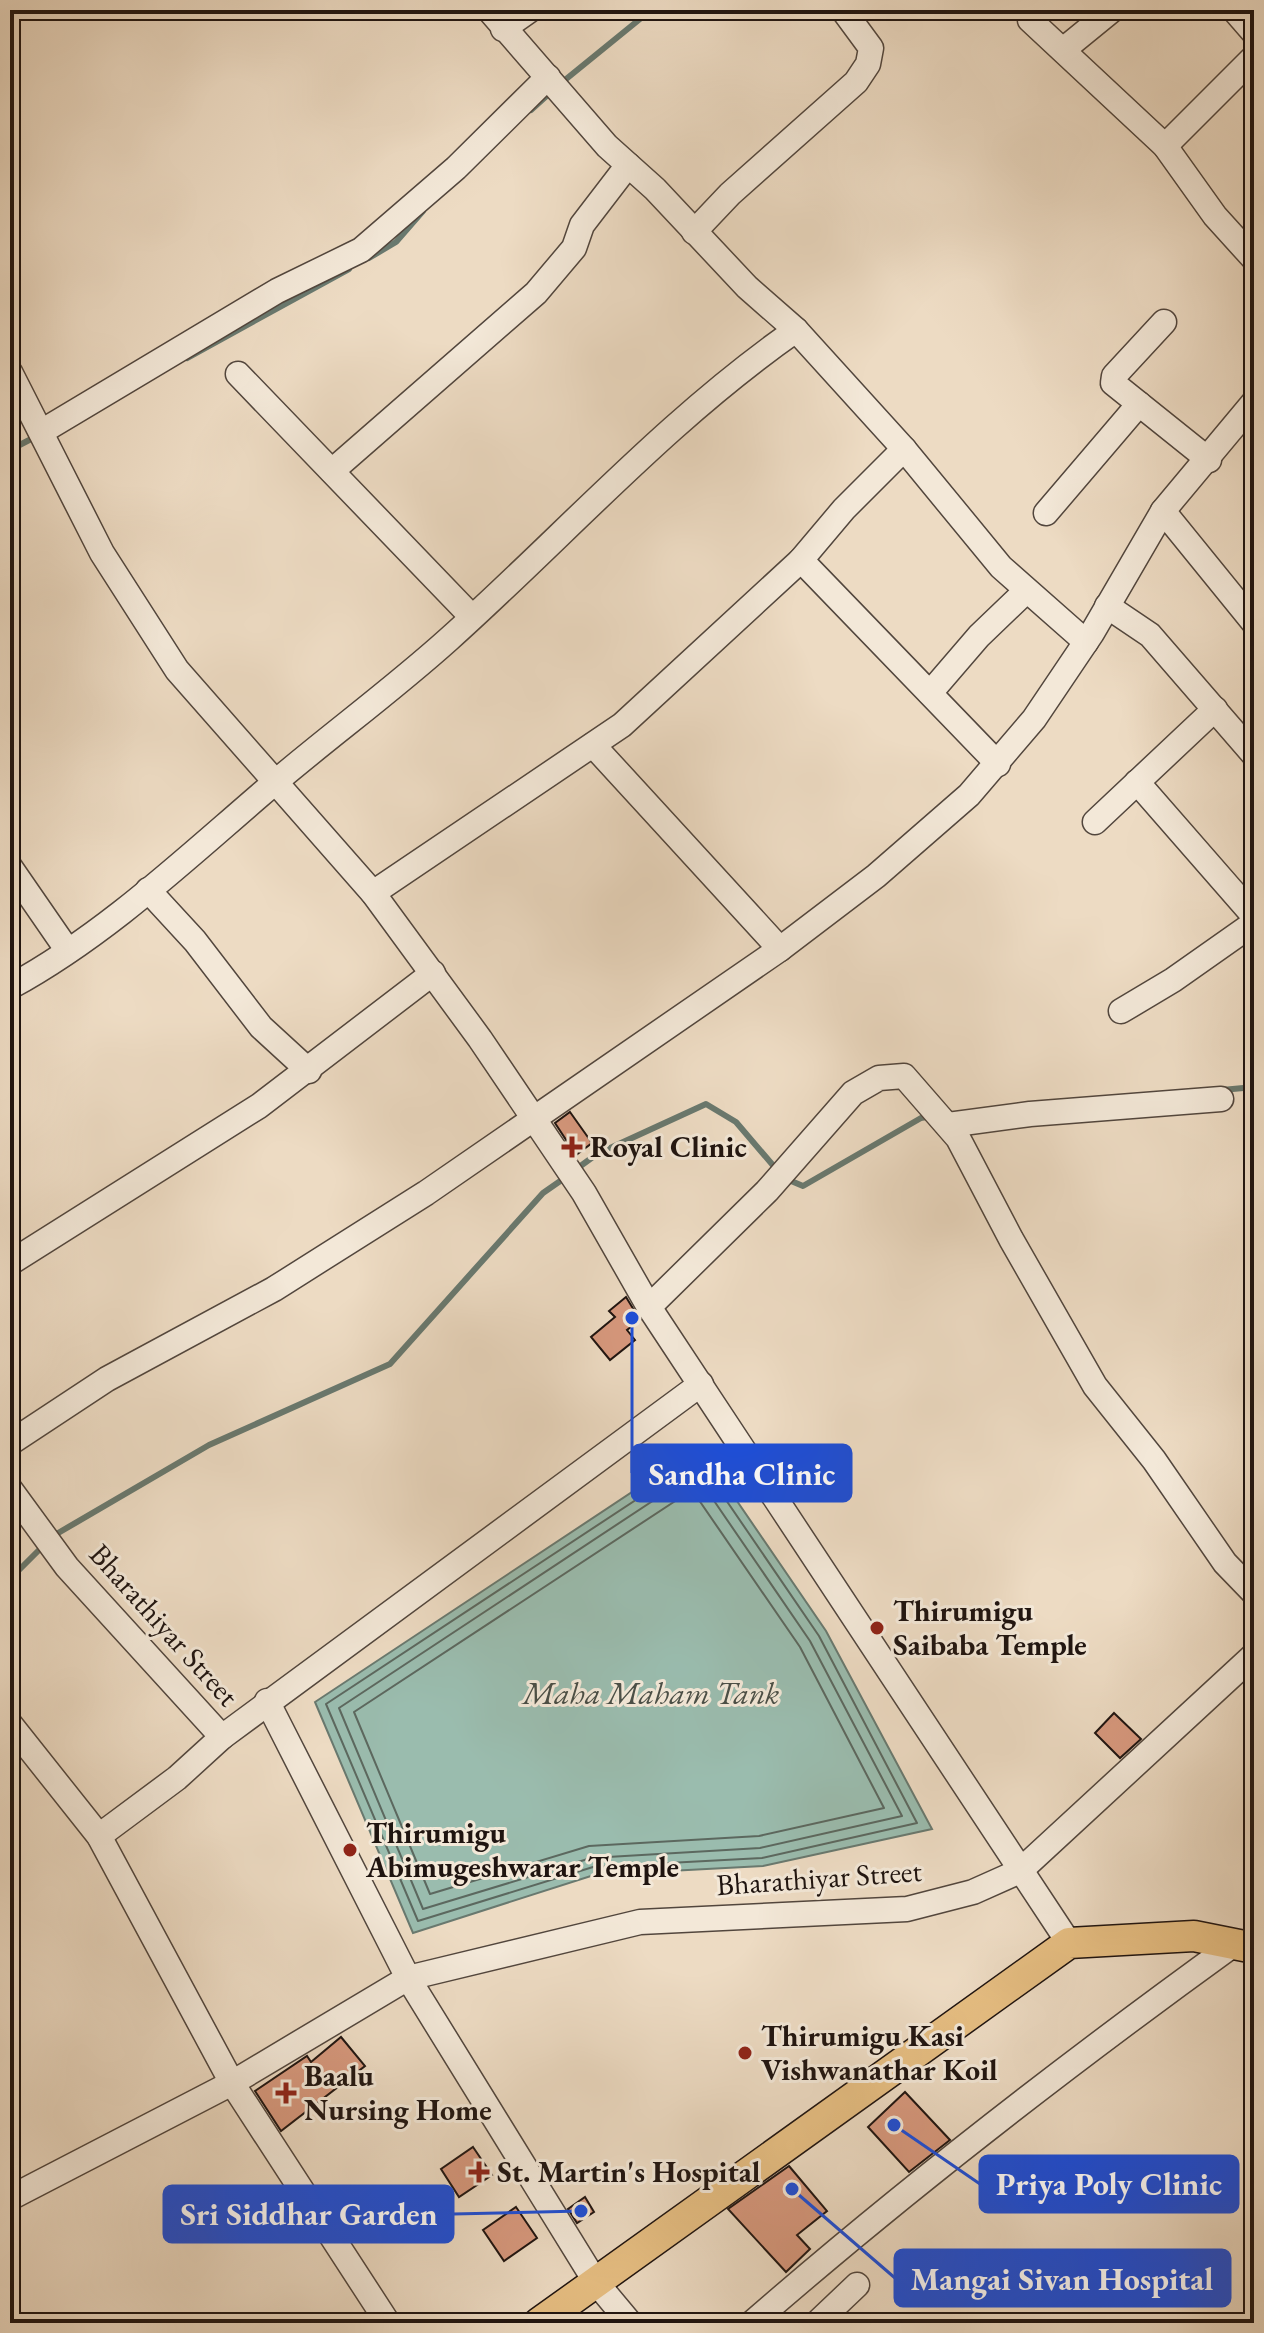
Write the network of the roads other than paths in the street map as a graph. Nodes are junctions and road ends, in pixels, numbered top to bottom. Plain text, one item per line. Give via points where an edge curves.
1 (530, 10) edge
2 (843, 10) edge
3 (1112, 10) edge
4 (1234, 10) edge
5 (496, 19) edge
6 (1030, 20) dead end
7 (1254, 33) edge
8 (1063, 50) junction
9 (1254, 57) edge
10 (545, 73) junction
11 (1165, 146) junction
12 (628, 165) junction
13 (694, 232) junction
14 (1254, 259) edge
15 (1164, 322) dead end
16 (796, 330) junction
17 (10, 372) edge
18 (238, 374) dead end
19 (1139, 404) junction
20 (1252, 409) edge
21 (36, 422) junction
22 (904, 449) junction
23 (1209, 460) junction
24 (332, 471) junction
25 (1163, 511) junction
26 (1046, 513) dead end
27 (801, 560) junction
28 (1026, 591) junction
29 (1107, 606) junction
30 (472, 617) junction
31 (1254, 623) edge
32 (1086, 642) junction
33 (930, 693) junction
34 (1215, 709) junction
35 (593, 745) junction
36 (1254, 755) edge
37 (998, 764) junction
38 (275, 782) junction
39 (1137, 782) junction
40 (1095, 822) dead end
41 (10, 867) edge
42 (148, 890) junction
43 (373, 893) junction
44 (1254, 916) edge
45 (1254, 923) edge
46 (780, 949) junction
47 (68, 951) junction
48 (433, 973) junction
49 (10, 987) edge
50 (1121, 1011) dead end
51 (309, 1071) junction
52 (1221, 1099) dead end
53 (533, 1119) junction
54 (953, 1131) junction
55 (10, 1263) edge
56 (649, 1307) junction
57 (701, 1384) junction
58 (10, 1443) edge
59 (10, 1489) edge
60 (1254, 1593) edge
61 (1254, 1655) edge
62 (267, 1701) junction
63 (10, 1724) edge
64 (222, 1737) junction
65 (99, 1836) junction
66 (1020, 1871) junction
67 (1069, 1943) junction
68 (1244, 1946) edge
69 (408, 1978) junction
70 (232, 2083) junction
71 (10, 2198) edge
72 (595, 2281) junction
73 (857, 2285) dead end
74 (388, 2323) edge
75 (539, 2323) edge
76 (630, 2323) edge
77 (752, 2323) edge
78 (817, 2323) edge

1 - 5 street
2 - 13 street via 871,48 856,82
3 - 8 street
4 - 7 street
5 - 10 street
6 - 8 street
8 - 11 street
9 - 11 street
10 - 12 street
10 - 21 street via 456,168 361,250
11 - 14 street via 1215,216
12 - 13 street
12 - 24 street via 596,203 574,248 536,293
13 - 16 street
15 - 19 street via 1113,379
16 - 22 street
16 - 30 street via 652,443
17 - 21 street
18 - 24 street
19 - 23 street
19 - 26 street
20 - 23 street
21 - 38 street via 102,553 177,670
22 - 27 street
22 - 28 street
23 - 25 street
24 - 30 street
25 - 29 street
25 - 31 street
27 - 33 street
27 - 35 street via 674,680
28 - 32 street
28 - 33 street
29 - 32 street
29 - 34 street via 1150,635
30 - 38 street
32 - 37 street
33 - 37 street
34 - 36 street
34 - 39 street
35 - 43 street
35 - 46 street
37 - 46 street via 898,857
38 - 42 street
38 - 43 street
39 - 40 street
39 - 44 street
41 - 47 street
42 - 47 street
42 - 51 street via 261,1027
43 - 48 street
45 - 50 street
46 - 53 street
47 - 49 street
48 - 51 street
48 - 53 street
51 - 55 street
52 - 54 street via 1030,1114
53 - 56 street via 584,1193
53 - 58 street via 274,1289 107,1379
54 - 56 street via 904,1076 879,1078 853,1093 767,1191
54 - 60 street via 1095,1386 1225,1563
56 - 57 street
57 - 62 street
57 - 66 street
59 - 64 street, Bharathiyar Street via 67,1567
61 - 66 street, Bharathiyar Street
62 - 64 street, Bharathiyar Street
62 - 69 street, Bharathiyar Street
63 - 65 street
64 - 65 street
65 - 70 street
66 - 67 street
66 - 69 street, Bharathiyar Street via 973,1892 907,1909 640,1922
67 - 68 main road via 1194,1936
67 - 72 main road
68 - 77 street via 1063,2069
69 - 70 street
69 - 72 street
70 - 71 street
70 - 74 street
72 - 75 main road
72 - 76 street
73 - 78 street

